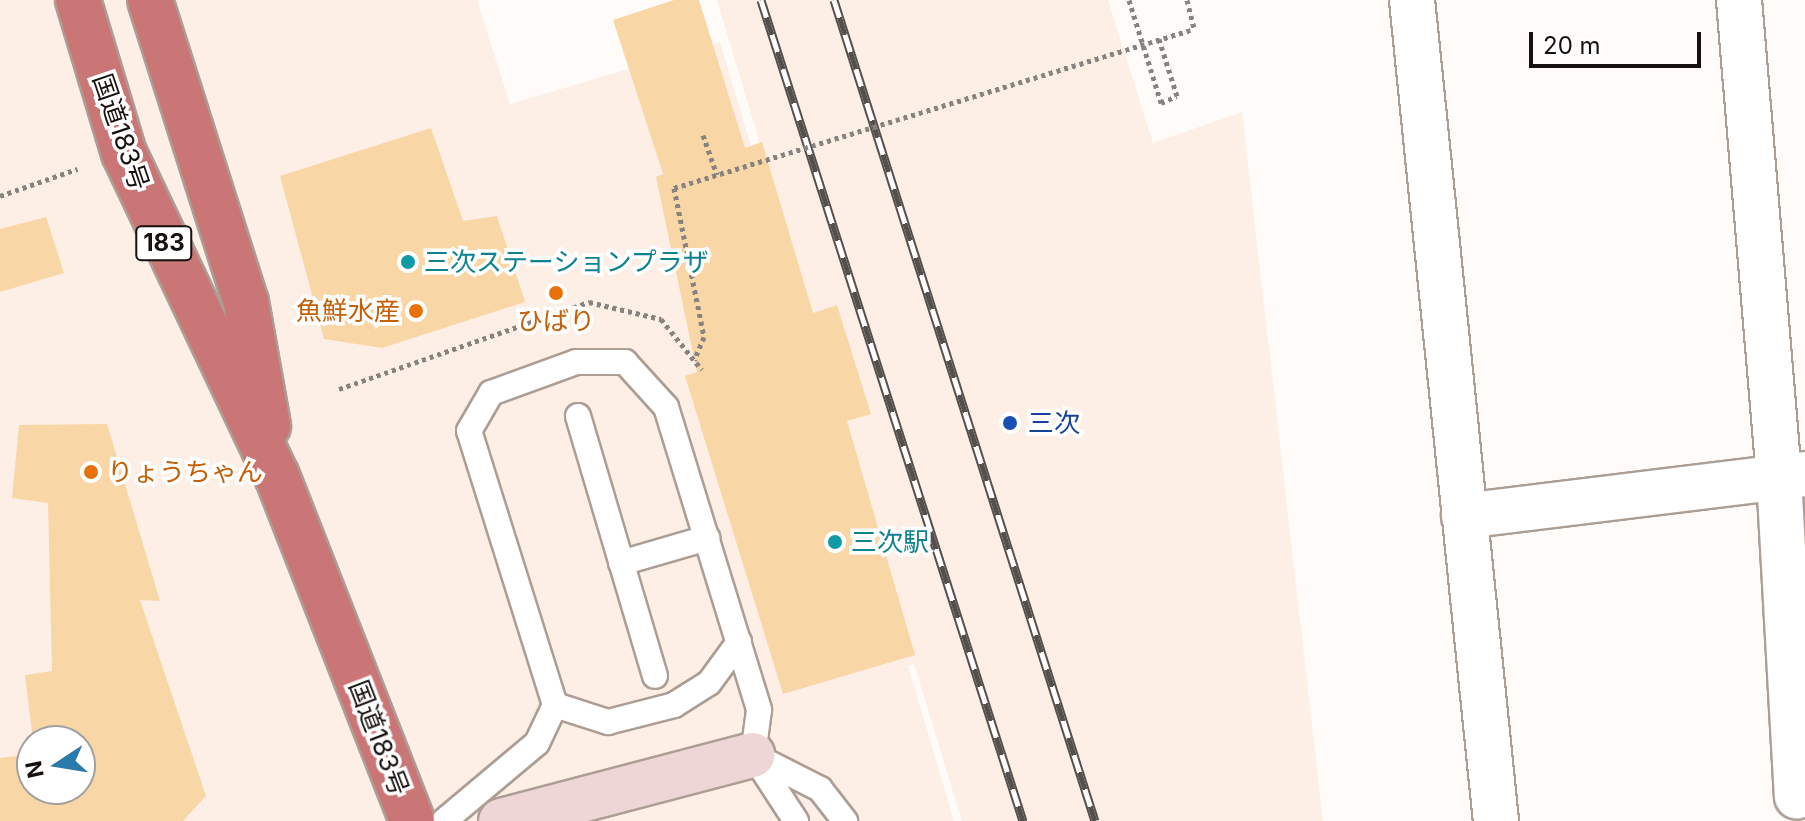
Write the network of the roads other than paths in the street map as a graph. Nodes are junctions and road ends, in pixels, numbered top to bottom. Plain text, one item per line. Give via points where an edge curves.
1 (78, 0) edge
2 (150, 0) edge
3 (1412, 0) edge
4 (1739, 0) edge
5 (578, 416) dead end
6 (1792, 475) edge
7 (277, 476) junction
8 (1464, 516) junction
9 (707, 538) junction
10 (621, 563) junction
11 (739, 642) junction
12 (655, 676) dead end
13 (555, 705) junction
14 (753, 755) junction
15 (1797, 796) dead end
16 (412, 821) edge
17 (444, 821) edge
18 (501, 821) edge
19 (796, 821) edge
20 (845, 821) edge
21 (1496, 821) edge

1 - 7 highway, 国道183号 / 183 via 124,153
2 - 7 highway, 国道183号 / 183 via 246,302
3 - 8 street
4 - 6 street
5 - 10 lane
6 - 8 street
6 - 15 street
7 - 16 highway, 国道183号 / 183
8 - 21 street
9 - 10 lane
9 - 11 lane
9 - 13 lane via 666,407 625,362 576,362 484,401 469,431
10 - 12 lane
11 - 13 lane via 709,683 674,705 608,722
11 - 14 lane via 759,710
13 - 17 lane via 537,743
14 - 18 main road
14 - 19 lane
14 - 20 lane via 820,789

